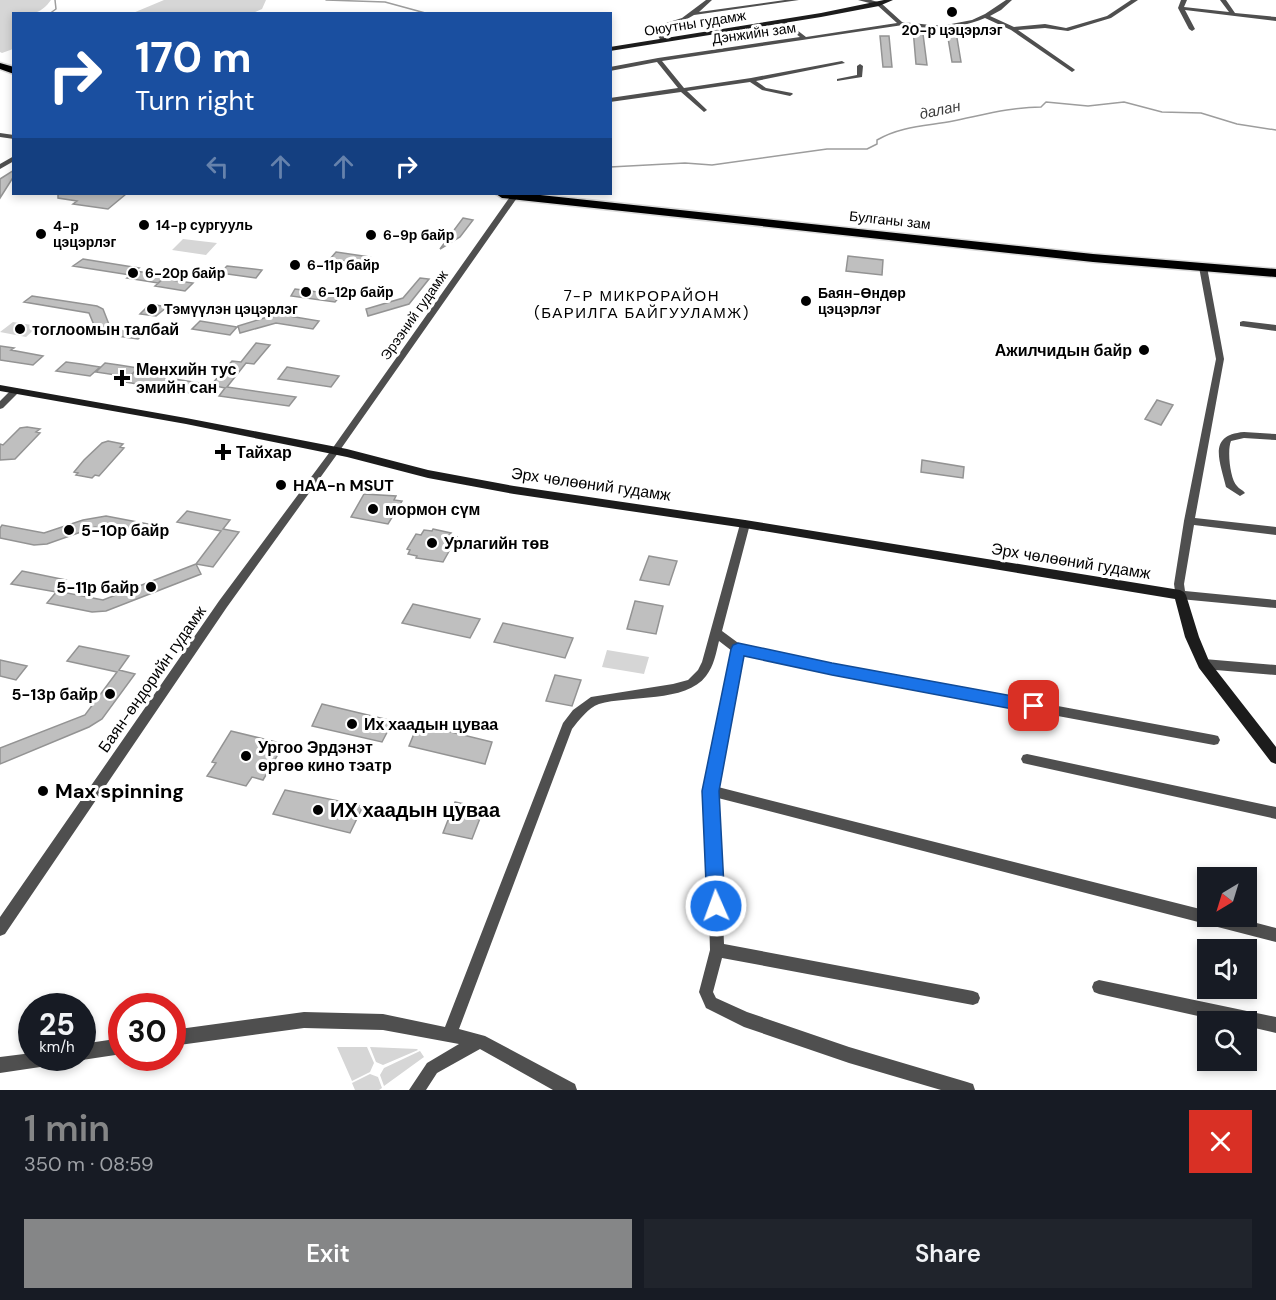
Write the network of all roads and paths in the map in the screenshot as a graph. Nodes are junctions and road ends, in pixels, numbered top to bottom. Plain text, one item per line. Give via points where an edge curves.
1 (709, 0) edge
2 (796, 0) edge
3 (861, 0) edge
4 (890, 0) edge
5 (1009, 0) edge
6 (1135, 0) edge
7 (1185, 0) edge
8 (1223, 0) edge
9 (879, 4) junction
10 (1181, 8) junction
11 (695, 14) junction
12 (1233, 14) junction
13 (985, 16) junction
14 (1276, 20) edge
15 (782, 21) junction
16 (902, 24) junction
17 (1013, 29) junction
18 (1192, 29) dead end
19 (804, 39) junction
20 (663, 40) junction
21 (612, 49) edge
22 (658, 60) junction
23 (842, 63) dead end
24 (860, 66) dead end
25 (612, 69) edge
26 (1072, 70) dead end
27 (751, 80) junction
28 (839, 80) dead end
29 (683, 90) junction
30 (790, 94) dead end
31 (612, 100) edge
32 (704, 110) dead end
33 (507, 195) edge
34 (517, 195) edge
35 (1203, 267) junction
36 (1276, 273) edge
37 (1243, 324) dead end
38 (1276, 328) edge
39 (0, 388) edge
40 (15, 391) junction
41 (0, 406) edge
42 (1276, 437) edge
43 (335, 451) junction
44 (1240, 493) dead end
45 (1189, 521) junction
46 (745, 524) junction
47 (1276, 531) edge
48 (1180, 595) junction
49 (1276, 604) edge
50 (716, 632) junction
51 (738, 649) junction
52 (1204, 664) junction
53 (1276, 670) edge
54 (1214, 740) dead end
55 (1276, 758) edge
56 (1027, 759) dead end
57 (711, 791) junction
58 (1276, 813) edge
59 (0, 928) edge
60 (1276, 935) edge
61 (717, 950) junction
62 (1099, 987) dead end
63 (974, 998) dead end
64 (1276, 1025) edge
65 (450, 1034) junction
66 (186, 1036) edge
67 (480, 1041) junction
68 (18, 1062) edge
69 (0, 1065) edge
70 (417, 1090) edge
71 (569, 1090) edge
72 (967, 1090) edge

1 - 11 street
2 - 11 street
3 - 9 street
4 - 9 main road, Оюутны гудамж
5 - 13 street, Дэнжийн зам
6 - 17 street via 1108,17 1066,30 1045,26
7 - 10 street
8 - 12 street
9 - 15 main road, Оюутны гудамж
9 - 16 street
10 - 12 street
10 - 18 street
11 - 20 street via 655,28
12 - 14 street
13 - 16 street, Дэнжийн зам via 960,24
13 - 17 street
15 - 19 street
15 - 20 main road, Оюутны гудамж
16 - 19 street, Дэнжийн зам
17 - 26 street
19 - 22 street, Дэнжийн зам
20 - 21 main road, Оюутны гудамж
22 - 25 street, Дэнжийн зам
22 - 29 street
23 - 27 street
24 - 28 street via 860,76
27 - 29 street
27 - 30 street via 764,89
29 - 31 street
29 - 32 street
33 - 43 street, Эрээний гудамж
34 - 35 highway, Булганы зам
35 - 36 highway, Булганы зам
35 - 45 street via 1220,359
37 - 38 street
39 - 40 main road, Эрх чөлөөний гудамж
40 - 41 street
40 - 43 main road, Эрх чөлөөний гудамж
42 - 44 street via 1238,433 1227,441 1222,449 1230,487
43 - 46 main road, Эрх чөлөөний гудамж via 514,490
43 - 59 street, Баян-өндорийн гудамж
45 - 47 street
45 - 48 street
46 - 48 main road, Эрх чөлөөний гудамж
46 - 50 street
48 - 49 street
48 - 52 main road
50 - 51 street
50 - 65 street via 708,662 692,683 595,700 577,713 567,727
51 - 54 street
51 - 57 street
52 - 53 street
52 - 55 main road
56 - 58 street
57 - 60 street
57 - 61 street
61 - 63 street
61 - 72 street via 706,992 711,1003 722,1010 849,1055
62 - 64 street
65 - 66 street via 382,1022 304,1020
65 - 67 street
67 - 70 street via 432,1068
67 - 71 street
68 - 69 street

